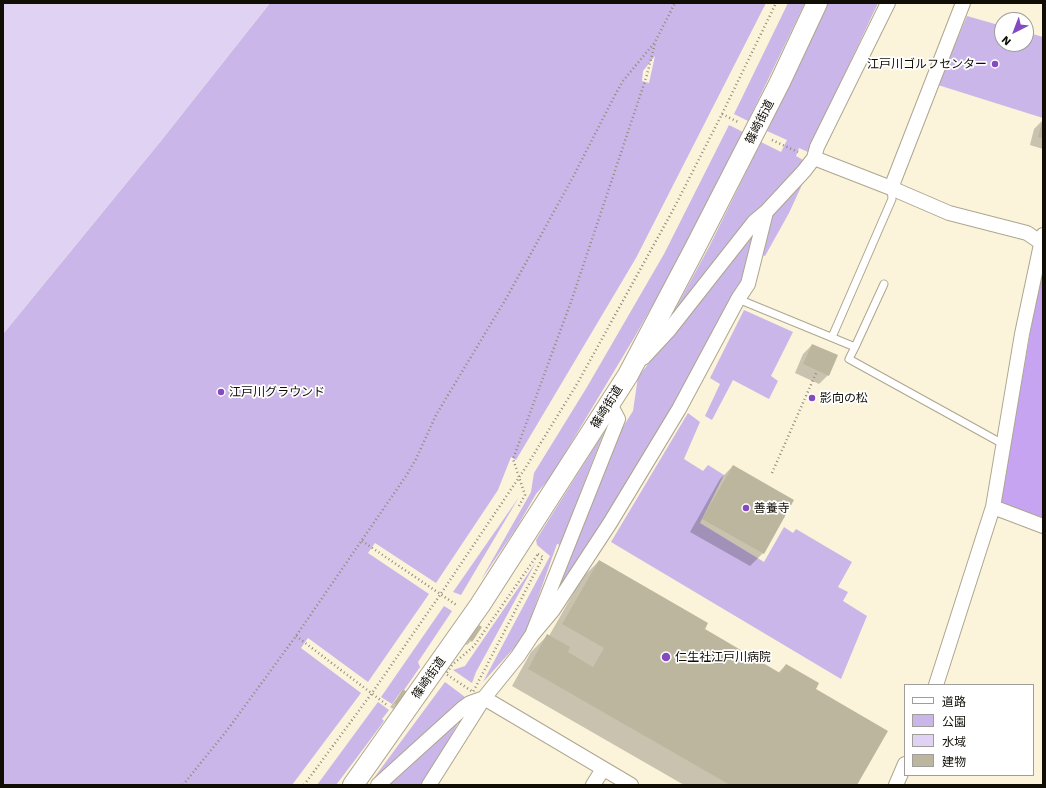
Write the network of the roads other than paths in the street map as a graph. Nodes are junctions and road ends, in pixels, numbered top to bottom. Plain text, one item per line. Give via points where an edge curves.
1 (817, 3) edge
2 (888, 3) edge
3 (964, 3) edge
4 (814, 158) junction
5 (891, 188) junction
6 (766, 212) junction
7 (1042, 240) edge
8 (884, 284) dead end
9 (738, 299) junction
10 (832, 337) junction
11 (855, 347) junction
12 (628, 375) junction
13 (610, 404) junction
14 (1004, 444) junction
15 (993, 507) junction
16 (1043, 526) edge
17 (532, 635) junction
18 (936, 684) edge
19 (479, 695) junction
20 (904, 766) edge
21 (603, 768) junction
22 (352, 785) edge
23 (378, 785) edge
24 (429, 785) edge
25 (593, 785) edge
26 (631, 785) edge
27 (896, 785) edge

1 - 12 main road, 篠崎街道 via 780,82
2 - 4 street via 817,147
3 - 5 street
4 - 5 street
4 - 6 street
5 - 7 street via 949,213 1027,233
5 - 10 lane via 892,199
6 - 9 street via 752,272
6 - 12 street via 754,222 669,330
7 - 14 street via 1022,334
8 - 11 lane
9 - 10 lane
9 - 17 street via 679,409 610,523 552,610
10 - 11 lane
11 - 14 lane via 849,359
12 - 13 main road, 篠崎街道
13 - 17 street via 618,419
13 - 22 main road, 篠崎街道 via 480,605
14 - 15 street
15 - 16 street
15 - 18 street
17 - 19 street via 518,656
19 - 21 street
19 - 23 street
19 - 24 street
20 - 27 street
21 - 25 street
21 - 26 street

